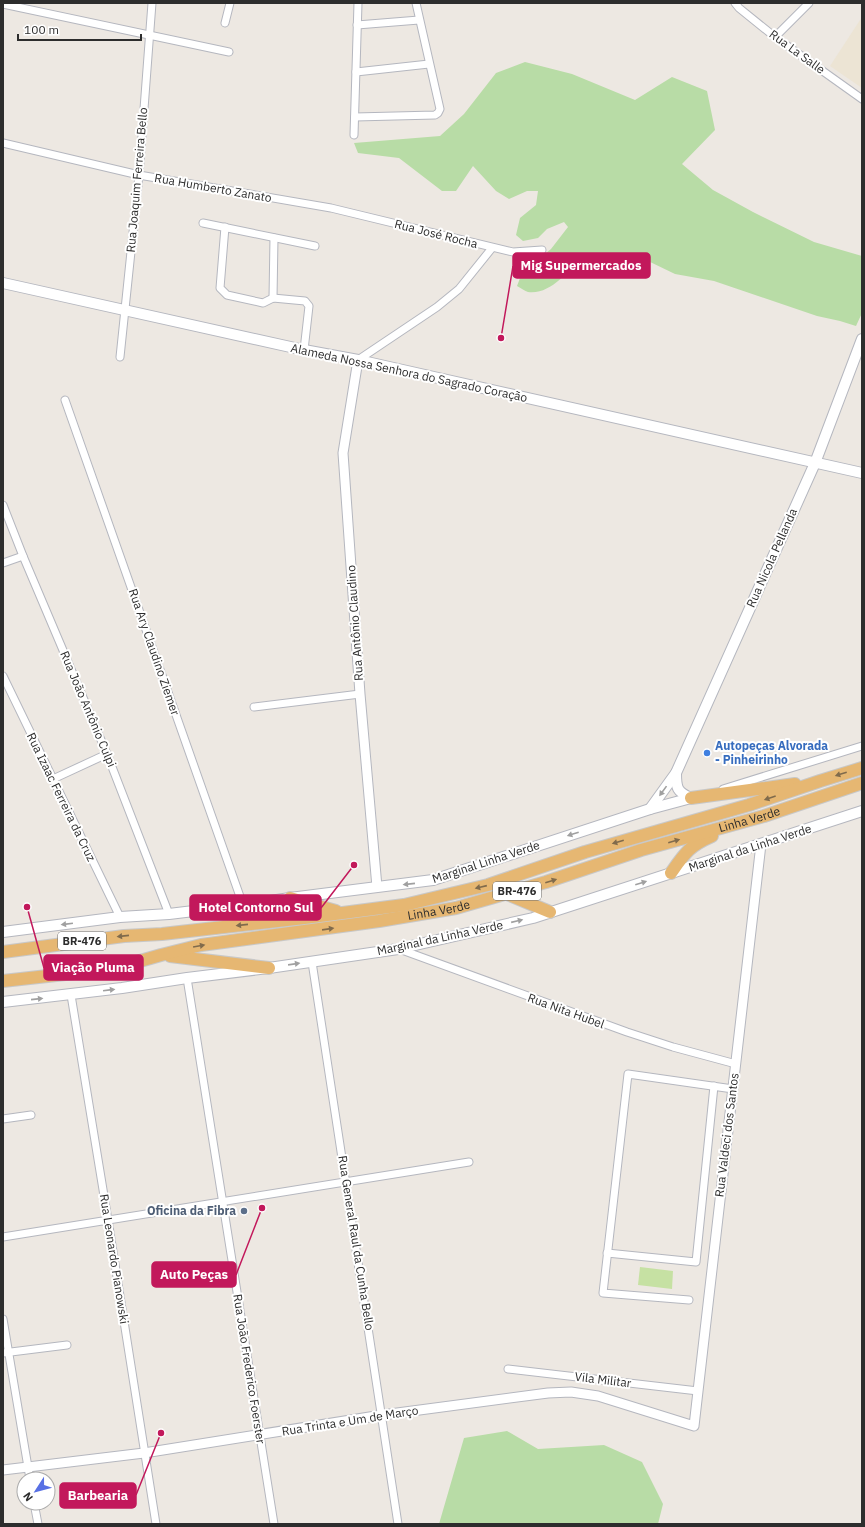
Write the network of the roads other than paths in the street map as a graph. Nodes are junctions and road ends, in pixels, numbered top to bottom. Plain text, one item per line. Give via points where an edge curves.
1 (152, 3) edge
2 (230, 3) edge
3 (358, 3) edge
4 (416, 3) edge
5 (735, 3) edge
6 (810, 3) edge
7 (3, 4) edge
8 (419, 20) junction
9 (225, 23) dead end
10 (357, 25) junction
11 (148, 36) junction
12 (775, 37) junction
13 (229, 52) dead end
14 (429, 64) junction
15 (356, 72) junction
16 (862, 99) edge
17 (355, 117) junction
18 (354, 135) dead end
19 (3, 143) edge
20 (140, 175) junction
21 (331, 208) joint
22 (203, 223) dead end
23 (225, 227) junction
24 (274, 238) junction
25 (315, 246) dead end
26 (492, 248) junction
27 (542, 250) dead end
28 (3, 283) edge
29 (273, 298) junction
30 (125, 311) junction
31 (862, 340) edge
32 (304, 350) junction
33 (120, 358) dead end
34 (358, 360) junction
35 (66, 400) dead end
36 (815, 462) junction
37 (862, 473) edge
38 (3, 505) edge
39 (23, 556) junction
40 (3, 563) edge
41 (3, 676) edge
42 (360, 694) junction
43 (254, 707) dead end
44 (862, 746) edge
45 (107, 754) junction
46 (862, 768) edge
47 (676, 773) junction
48 (53, 779) junction
49 (820, 781) junction
50 (862, 784) edge
51 (862, 792) edge
52 (830, 794) junction
53 (691, 798) junction
54 (650, 809) junction
55 (862, 811) edge
56 (745, 822) junction
57 (761, 844) junction
58 (672, 874) junction
59 (377, 887) junction
60 (507, 894) junction
61 (290, 898) junction
62 (243, 905) junction
63 (550, 912) junction
64 (341, 913) junction
65 (169, 914) junction
66 (120, 917) junction
67 (3, 932) edge
68 (398, 949) junction
69 (3, 952) edge
70 (161, 955) junction
71 (312, 962) junction
72 (269, 968) junction
73 (53, 975) junction
74 (187, 978) junction
75 (3, 981) edge
76 (3, 989) edge
77 (71, 995) junction
78 (3, 1002) edge
79 (736, 1064) junction
80 (714, 1086) junction
81 (733, 1089) junction
82 (31, 1115) dead end
83 (3, 1119) edge
84 (469, 1162) dead end
85 (346, 1182) junction
86 (223, 1202) junction
87 (108, 1220) junction
88 (3, 1237) edge
89 (607, 1253) junction
90 (689, 1300) dead end
91 (3, 1319) edge
92 (67, 1344) dead end
93 (6, 1352) edge
94 (508, 1369) dead end
95 (698, 1392) junction
96 (382, 1415) junction
97 (694, 1426) joint
98 (260, 1435) junction
99 (144, 1453) junction
100 (28, 1467) junction
101 (3, 1470) edge
102 (29, 1471) edge
103 (36, 1511) edge
104 (38, 1524) edge
105 (156, 1524) edge
106 (274, 1524) edge
107 (398, 1524) edge

1 - 11 street, Rua Joaquim Ferreira Bello
2 - 9 street
3 - 10 street
4 - 8 street
5 - 12 street, Rua La Salle
6 - 12 street
7 - 11 street
8 - 10 street
8 - 14 street
10 - 15 street
11 - 13 street
11 - 20 street, Rua Joaquim Ferreira Bello
12 - 16 street, Rua La Salle
14 - 15 street
14 - 17 street via 440,109 435,115
15 - 17 street
17 - 18 street
19 - 20 street, Rua Humberto Zanato
20 - 21 street, Rua Humberto Zanato
20 - 30 street, Rua Joaquim Ferreira Bello
21 - 26 street, Rua José Rocha
22 - 23 street
23 - 24 street
23 - 29 street via 220,288 227,295 263,303
24 - 25 street
24 - 29 street
26 - 27 street, Rua José Rocha via 513,252
26 - 34 street via 459,289 437,307
28 - 30 main road, Alameda Nossa Senhora do Sagrado Coração
29 - 32 street via 305,301 308,306
30 - 32 main road, Alameda Nossa Senhora do Sagrado Coração
30 - 33 street, Rua Joaquim Ferreira Bello
31 - 36 main road, Rua Nicola Pellanda
32 - 34 main road, Alameda Nossa Senhora do Sagrado Coração
34 - 36 main road, Alameda Nossa Senhora do Sagrado Coração
34 - 42 street, Rua Antônio Claudino via 343,453
35 - 62 street, Rua Ary Claudino Ziemer
36 - 37 main road, Alameda Nossa Senhora do Sagrado Coração
36 - 47 main road, Rua Nicola Pellanda
38 - 39 street, Rua João Antônio Culpi
39 - 40 street
39 - 45 street, Rua João Antônio Culpi
41 - 48 street, Rua Izaac Ferreira da Cruz
42 - 43 street
42 - 59 street, Rua Antônio Claudino
44 - 53 street, Marginal Linha Verde
45 - 48 street
45 - 65 street, Rua João Antônio Culpi
46 -> 49 highway, Linha Verde / BR-476
47 - 53 main road via 678,789
47 -> 54 main road, Rua Nicola Pellanda
48 - 66 street, Rua Izaac Ferreira da Cruz
49 - 53 highway
49 -> 64 highway, Linha Verde / BR-476 via 749,805 585,852 488,885 404,905
50 - 52 highway, Linha Verde / BR-476
51 - 52 highway
52 - 56 highway, Linha Verde / BR-476
53 - 54 main road, Marginal Linha Verde
54 -> 59 main road, Marginal Linha Verde via 433,880
55 - 57 main road, Marginal da Linha Verde
56 - 58 highway via 693,846 685,853
60 -> 56 highway, Linha Verde / BR-476 via 642,850
57 - 58 main road, Marginal da Linha Verde
57 - 79 street, Rua Valdeci dos Santos
63 -> 58 main road, Marginal da Linha Verde
59 - 61 main road, Marginal Linha Verde
60 - 63 highway
70 -> 60 highway, Linha Verde / BR-476 via 202,946 379,922 456,908
61 - 62 main road, Marginal Linha Verde
61 - 64 highway
62 - 65 main road, Marginal Linha Verde
68 -> 63 main road, Marginal da Linha Verde
64 -> 69 highway, Linha Verde / BR-476 via 162,934 124,936
65 - 66 main road, Marginal Linha Verde
66 -> 67 main road, Marginal Linha Verde
68 - 71 main road, Marginal da Linha Verde
68 - 79 street, Rua Nita Hubel via 673,1048
70 - 72 highway
70 - 73 highway, Linha Verde / BR-476 via 119,967
72 -> 71 main road, Marginal da Linha Verde
71 - 85 street, Rua General Raul da Cunha Bello
72 - 74 main road, Marginal da Linha Verde
73 - 75 highway, Linha Verde / BR-476
73 - 76 highway via 26,985
77 -> 74 main road, Marginal da Linha Verde
74 - 86 street, Rua João Frederico Foerster
78 -> 77 main road, Marginal da Linha Verde
77 - 87 street, Rua Leonardo Pianowski
79 - 81 street, Rua Valdeci dos Santos
80 - 81 street
80 - 89 street via 696,1262
80 - 89 street via 628,1074
81 - 95 street, Rua Valdeci dos Santos
82 - 83 street
84 - 85 street
85 - 86 street
85 - 96 street, Rua General Raul da Cunha Bello
86 - 87 street
86 - 98 street, Rua João Frederico Foerster
87 - 88 street
87 - 99 street, Rua Leonardo Pianowski
89 - 90 street via 603,1293
91 - 93 street
92 - 93 street
93 - 100 street
94 - 95 street, Vila Militar
95 - 97 street, Rua Valdeci dos Santos
96 - 97 street, Rua Trinta e Um de Março via 571,1392 598,1396
96 - 98 street, Rua Trinta e Um de Março
96 - 107 street, Rua General Raul da Cunha Bello
98 - 99 street, Rua Trinta e Um de Março
98 - 106 street, Rua João Frederico Foerster
99 - 100 street, Rua Trinta e Um de Março
99 - 105 street, Rua Leonardo Pianowski
100 - 101 street, Rua Trinta e Um de Março
100 - 102 street
103 - 104 street

